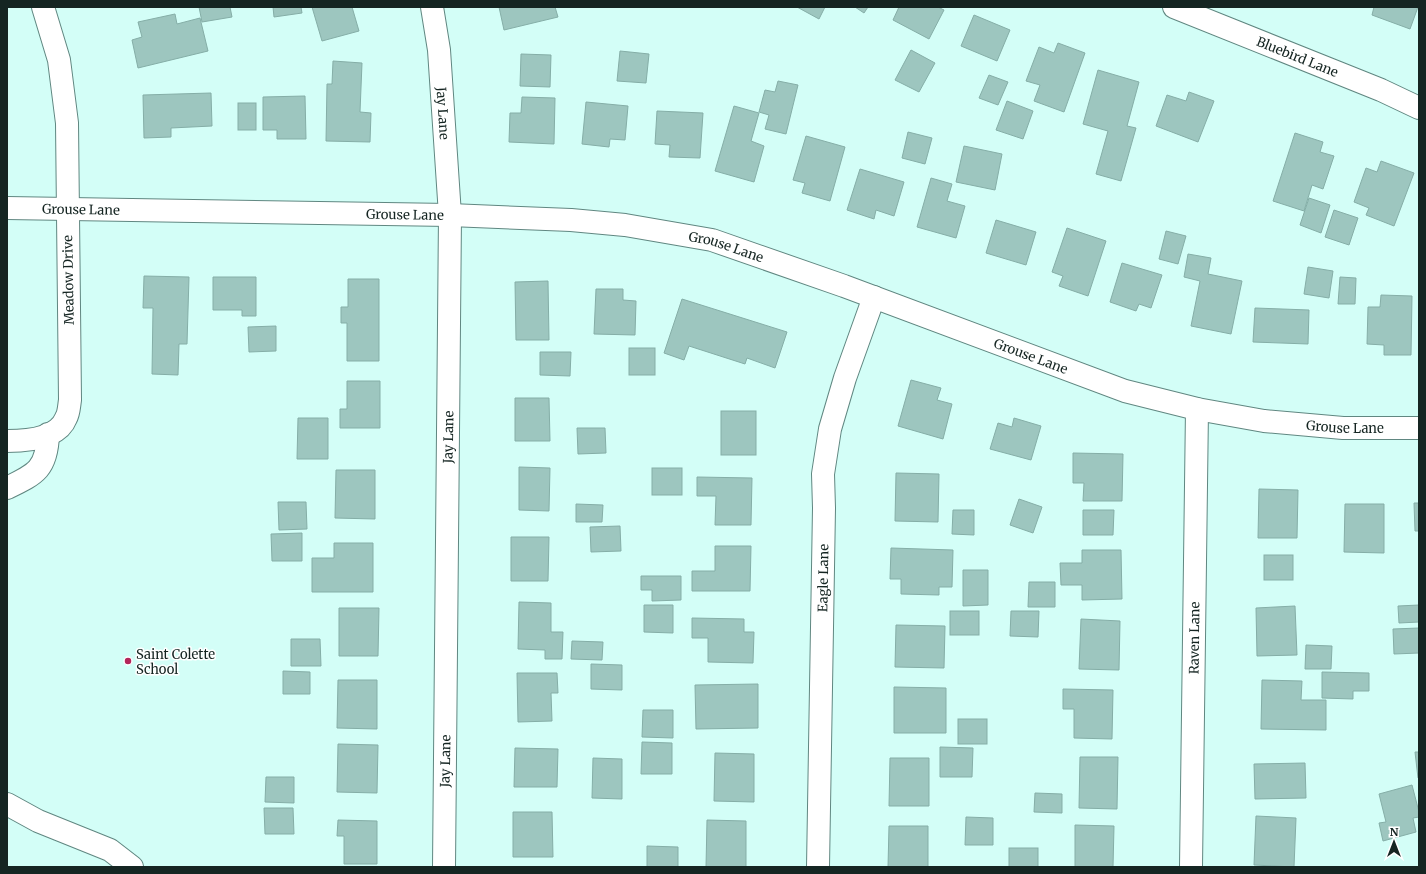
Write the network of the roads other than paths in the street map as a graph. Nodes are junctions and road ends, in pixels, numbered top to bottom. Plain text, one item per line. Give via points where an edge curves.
1 (43, 7) edge
2 (432, 7) edge
3 (1174, 7) edge
4 (1419, 108) edge
5 (7, 208) edge
6 (67, 208) junction
7 (450, 215) junction
8 (874, 297) junction
9 (1197, 409) junction
10 (1419, 428) edge
11 (52, 433) junction
12 (7, 441) edge
13 (7, 488) edge
14 (7, 804) edge
15 (132, 867) edge
16 (444, 867) edge
17 (818, 867) edge
18 (1191, 867) edge

1 - 6 street, Meadow Drive via 59,60 67,123
2 - 7 street, Jay Lane via 439,50
3 - 4 street, Bluebird Lane via 1381,90
5 - 6 street, Grouse Lane
6 - 7 street, Grouse Lane
6 - 11 street, Meadow Drive via 70,400 66,419
7 - 8 street, Grouse Lane via 625,225 712,240
7 - 16 street, Jay Lane
8 - 9 street, Grouse Lane via 1125,391
8 - 17 street, Eagle Lane via 830,429 823,474
9 - 10 street, Grouse Lane via 1264,421 1343,428
9 - 18 street, Raven Lane
11 - 12 street via 39,438
11 - 13 street via 42,464 34,474
14 - 15 street via 38,821 110,850

